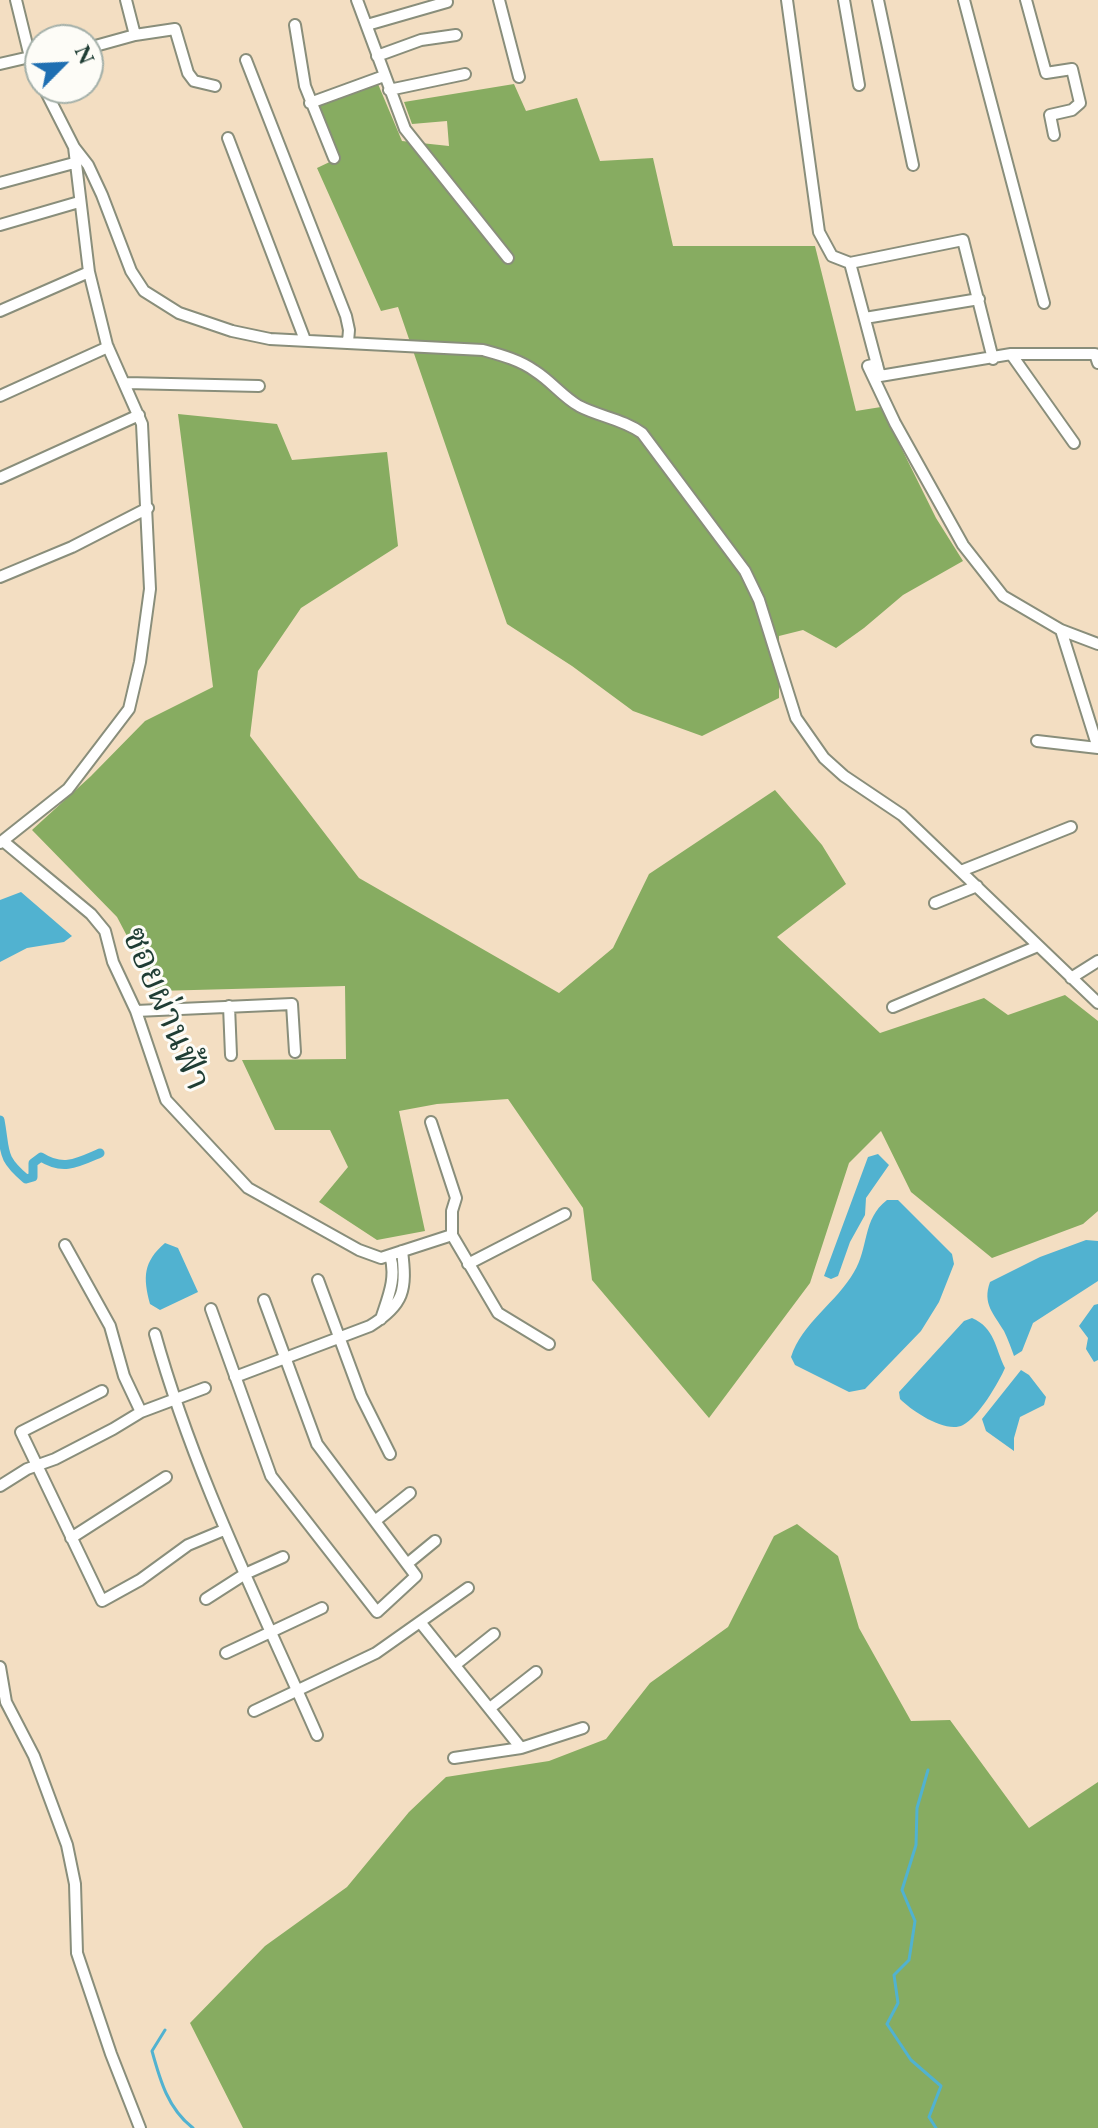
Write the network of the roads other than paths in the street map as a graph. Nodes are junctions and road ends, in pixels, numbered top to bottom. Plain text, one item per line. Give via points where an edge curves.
1 (16, 0) edge
2 (126, 0) edge
3 (357, 0) edge
4 (499, 0) edge
5 (787, 0) edge
6 (844, 0) edge
7 (878, 0) edge
8 (964, 0) edge
9 (1026, 0) edge
10 (447, 2) dead end
11 (295, 25) dead end
12 (367, 25) junction
13 (24, 28) edge
14 (135, 35) junction
15 (456, 35) dead end
16 (104, 44) edge
17 (377, 56) junction
18 (246, 60) dead end
19 (24, 63) edge
20 (0, 64) edge
21 (465, 74) dead end
22 (384, 76) junction
23 (519, 77) dead end
24 (859, 85) dead end
25 (215, 86) dead end
26 (389, 90) junction
27 (310, 103) junction
28 (52, 104) edge
29 (1054, 135) dead end
30 (228, 138) dead end
31 (74, 147) junction
32 (334, 158) dead end
33 (74, 163) junction
34 (913, 165) dead end
35 (0, 183) edge
36 (79, 202) junction
37 (0, 225) edge
38 (508, 258) dead end
39 (850, 263) junction
40 (89, 272) junction
41 (979, 299) junction
42 (1044, 303) dead end
43 (0, 311) edge
44 (865, 318) junction
45 (305, 340) junction
46 (348, 342) junction
47 (108, 347) junction
48 (1011, 354) junction
49 (993, 359) junction
50 (1098, 363) edge
51 (877, 364) junction
52 (126, 383) junction
53 (259, 386) dead end
54 (0, 396) edge
55 (139, 415) junction
56 (1074, 443) dead end
57 (0, 478) edge
58 (148, 508) junction
59 (0, 577) edge
60 (1061, 630) junction
61 (1098, 644) edge
62 (1037, 741) dead end
63 (1098, 748) edge
64 (1071, 827) dead end
65 (1, 842) edge
66 (961, 871) junction
67 (977, 886) junction
68 (935, 903) dead end
69 (1038, 946) junction
70 (1098, 961) edge
71 (1071, 978) junction
72 (1098, 1003) edge
73 (229, 1006) junction
74 (893, 1007) dead end
75 (136, 1011) junction
76 (295, 1052) dead end
77 (231, 1055) dead end
78 (431, 1122) dead end
79 (565, 1214) dead end
80 (452, 1235) junction
81 (65, 1245) dead end
82 (402, 1251) junction
83 (390, 1255) junction
84 (468, 1264) junction
85 (318, 1280) dead end
86 (264, 1300) dead end
87 (211, 1309) dead end
88 (381, 1319) junction
89 (155, 1334) dead end
90 (339, 1338) junction
91 (544, 1341) dead end
92 (286, 1358) junction
93 (235, 1377) junction
94 (205, 1388) dead end
95 (102, 1391) dead end
96 (173, 1400) junction
97 (141, 1412) junction
98 (390, 1454) dead end
99 (38, 1465) junction
100 (166, 1477) dead end
101 (0, 1486) edge
102 (410, 1493) dead end
103 (375, 1521) junction
104 (224, 1530) junction
105 (71, 1538) junction
106 (435, 1541) dead end
107 (283, 1557) dead end
108 (407, 1564) junction
109 (245, 1574) junction
110 (468, 1588) dead end
111 (206, 1599) dead end
112 (322, 1608) dead end
113 (420, 1622) junction
114 (271, 1632) junction
115 (494, 1634) dead end
116 (226, 1653) dead end
117 (455, 1665) junction
118 (0, 1667) edge
119 (536, 1672) dead end
120 (297, 1690) junction
121 (490, 1708) junction
122 (254, 1711) dead end
123 (583, 1728) dead end
124 (317, 1735) dead end
125 (521, 1748) junction
126 (454, 1758) dead end
127 (140, 2128) edge

1 - 13 street
2 - 14 street
3 - 12 street
4 - 23 street
5 - 39 street via 819,232 832,256
6 - 24 street
7 - 34 street
8 - 42 street
9 - 29 street via 1046,73 1072,69 1080,103 1050,115
10 - 12 street
11 - 27 street
12 - 17 street
14 - 16 street
14 - 25 street via 175,29 188,73 194,81
15 - 17 street via 421,40
17 - 22 street
18 - 46 street via 346,316
19 - 20 street
21 - 26 street
22 - 26 street
22 - 27 street
26 - 38 street via 405,129
27 - 32 street
28 - 31 street
30 - 45 street
31 - 33 street
31 - 45 street via 88,165 144,291 179,313 232,331
33 - 35 street
33 - 36 street
36 - 37 street
36 - 40 street
39 - 41 street via 963,240
39 - 44 street
40 - 43 street
40 - 47 street
41 - 44 street
41 - 49 street
44 - 51 street
45 - 46 street
46 - 66 street via 483,350 513,359 575,404 642,433 745,571 796,718 824,758 902,815
47 - 52 street
47 - 54 street
48 - 49 street
48 - 50 street via 1095,354
48 - 56 street
49 - 51 street via 880,376
51 - 60 street via 868,366 963,545 1003,596
52 - 53 street
52 - 55 street
55 - 57 street
55 - 58 street
58 - 59 street
58 - 65 street via 150,589 129,709 68,789
60 - 61 street
60 - 63 street
62 - 63 street
64 - 66 street
65 - 75 street, ซอยผ่านฟ้า via 105,931
66 - 67 street
67 - 68 street
67 - 69 street
69 - 71 street
69 - 74 street
70 - 71 street
71 - 72 street
73 - 75 street
73 - 76 street via 292,1004
73 - 77 street
75 - 83 street, ซอยผ่านฟ้า via 166,1100 248,1188 359,1250 381,1258
78 - 80 street via 456,1198
79 - 84 street
80 - 82 street
80 - 84 street
81 - 97 street via 110,1326
82 - 83 street
82 - 88 street via 402,1291 394,1310
83 - 88 street via 393,1284
84 - 91 street via 498,1313
85 - 90 street
86 - 92 street
87 - 93 street
88 - 90 street
89 - 96 street
90 - 92 street
90 - 98 street
92 - 93 street
92 - 103 street via 317,1444
93 - 108 street via 271,1476 377,1612 416,1576
94 - 96 street
95 - 99 street via 21,1432
96 - 97 street
96 - 104 street
97 - 99 street
99 - 101 street
99 - 105 street
100 - 105 street
102 - 103 street
103 - 108 street
104 - 105 street via 188,1545 102,1601
104 - 109 street
106 - 108 street
107 - 109 street
109 - 111 street
109 - 114 street
110 - 113 street
112 - 114 street
113 - 117 street
113 - 120 street via 376,1653
114 - 116 street
114 - 120 street
115 - 117 street
117 - 121 street
118 - 127 street via 6,1702 34,1756 67,1845 75,1884 77,1953
119 - 121 street
120 - 122 street
120 - 124 street
121 - 125 street
123 - 125 street
125 - 126 street

